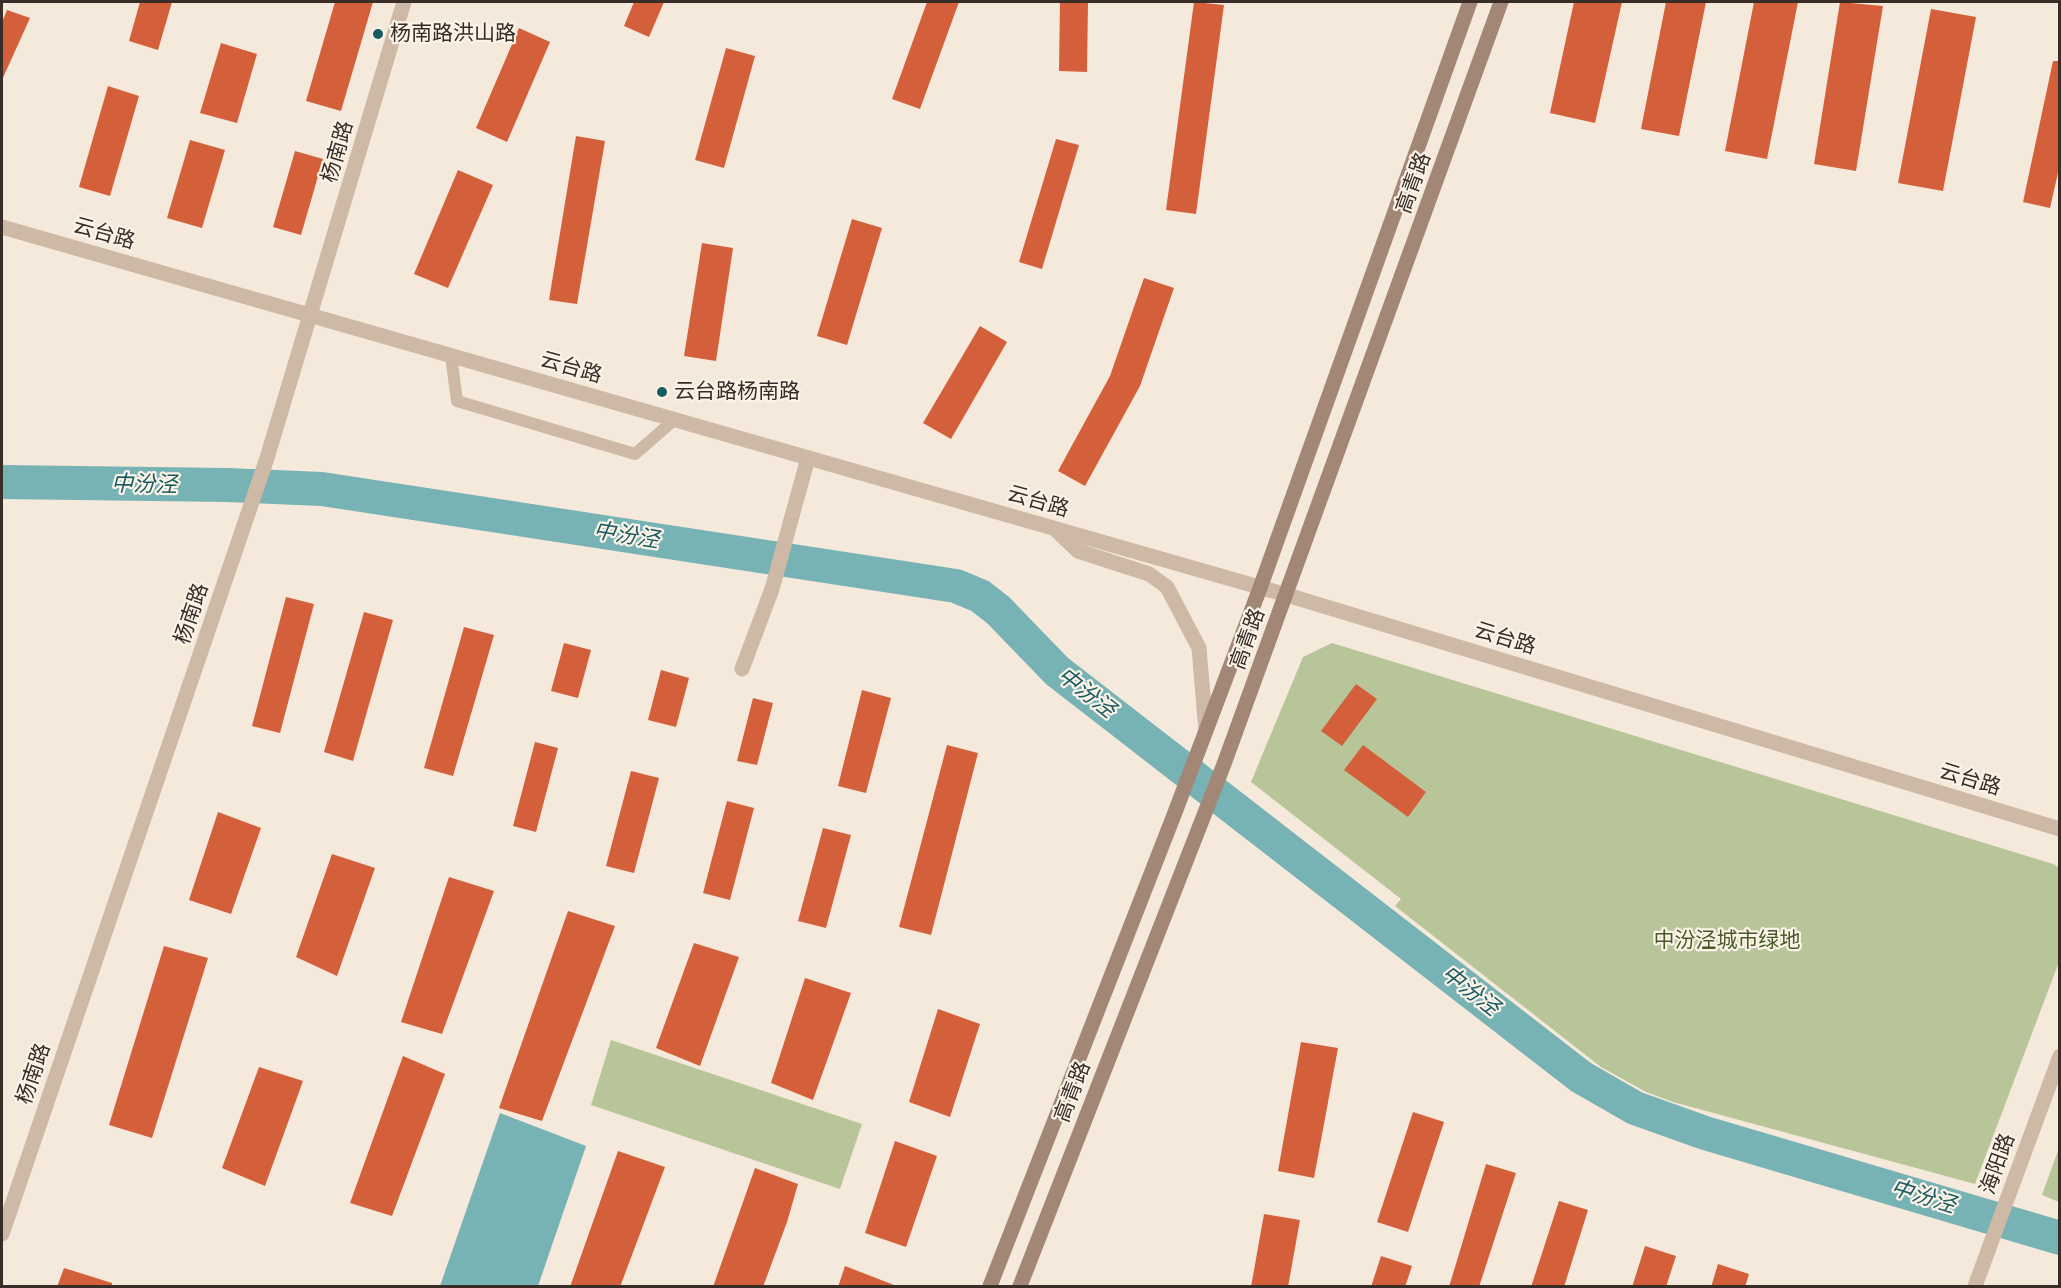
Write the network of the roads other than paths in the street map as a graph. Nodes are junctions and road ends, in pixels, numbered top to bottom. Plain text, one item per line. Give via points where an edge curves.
1 (404, 2) edge
2 (1470, 2) edge
3 (1501, 2) edge
4 (2, 227) edge
5 (312, 316) junction
6 (451, 356) junction
7 (674, 420) junction
8 (808, 458) junction
9 (1054, 529) junction
10 (1260, 588) junction
11 (1287, 596) junction
12 (742, 669) dead end
13 (1206, 731) junction
14 (2060, 829) edge
15 (2060, 1056) edge
16 (2, 1234) edge
17 (990, 1287) edge
18 (1020, 1287) edge
19 (1975, 1287) edge

1 - 5 street, 杨南路
2 - 10 main road, 高青路
3 - 11 main road, 高青路
4 - 5 street, 云台路
5 - 6 street, 云台路
5 - 16 street, 杨南路
6 - 7 street, 云台路
6 - 7 lane via 457,401 635,454
7 - 8 street, 云台路
8 - 9 street, 云台路
8 - 12 street via 772,589
9 - 10 street, 云台路
9 - 13 street via 1078,552 1149,574 1167,587 1199,648
10 - 11 street, 云台路
10 - 13 main road, 高青路
11 - 14 street, 云台路
11 - 18 main road, 高青路
13 - 17 main road, 高青路
15 - 19 street, 海阳路

